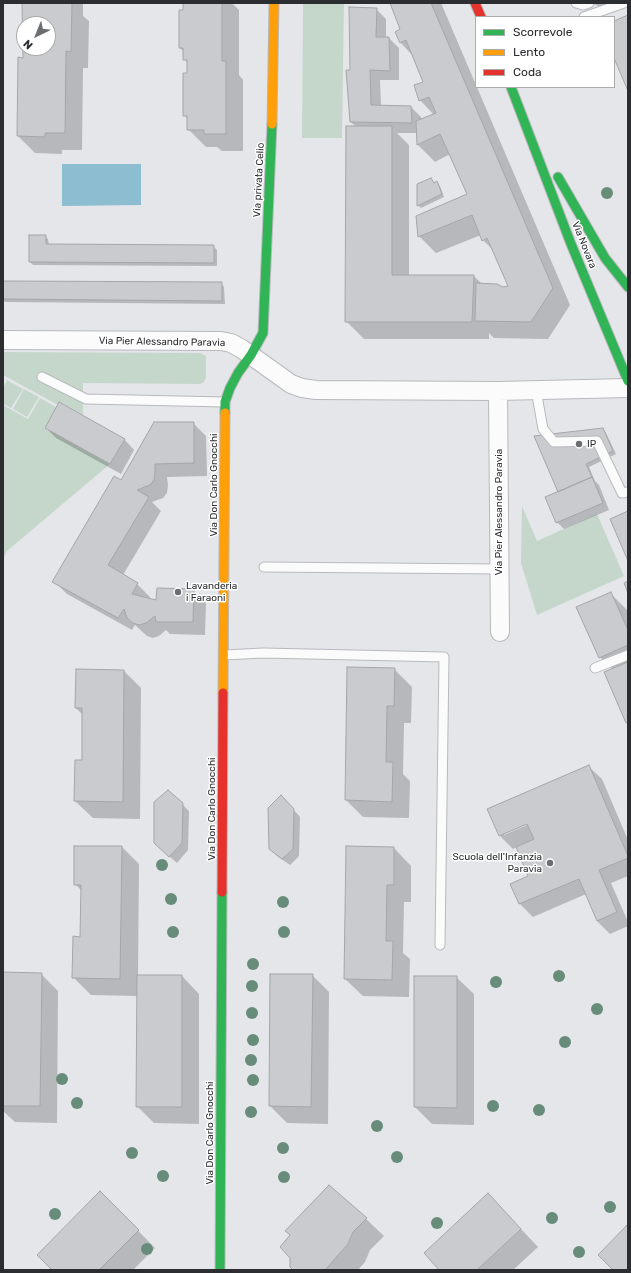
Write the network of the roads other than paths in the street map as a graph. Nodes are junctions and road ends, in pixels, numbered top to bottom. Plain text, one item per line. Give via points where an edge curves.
1 (274, 3) edge
2 (476, 3) edge
3 (576, 3) edge
4 (589, 3) edge
5 (624, 3) edge
6 (481, 16) edge
7 (587, 16) edge
8 (511, 88) edge
9 (523, 115) junction
10 (628, 287) edge
11 (3, 340) edge
12 (251, 355) junction
13 (42, 376) dead end
14 (628, 381) edge
15 (628, 388) edge
16 (536, 390) junction
17 (498, 391) junction
18 (225, 402) junction
19 (628, 492) edge
20 (264, 567) dead end
21 (499, 569) junction
22 (500, 632) dead end
23 (628, 654) edge
24 (224, 655) junction
25 (595, 668) dead end
26 (440, 945) dead end
27 (220, 1270) edge

1 - 12 street, Via privata Celio via 272,134 263,333
2 - 6 street
3 - 4 lane via 583,6
5 - 7 lane
8 - 9 street, Via Novara
9 - 10 street, Via Novara via 593,239
9 - 14 street, Via Novara via 571,244
11 - 12 street, Via Pier Alessandro Paravia via 221,341 231,343
12 - 17 street, Via Pier Alessandro Paravia via 291,384 309,389
12 - 18 street, Via Don Carlo Gnocchi via 238,373
13 - 18 lane via 86,399
15 - 16 street, Via Pier Alessandro Paravia
16 - 17 street, Via Pier Alessandro Paravia
16 - 19 lane via 543,429 554,442 597,441 622,494
17 - 21 street, Via Pier Alessandro Paravia
18 - 24 street, Via Don Carlo Gnocchi
20 - 21 lane
21 - 22 street, Via Pier Alessandro Paravia
23 - 25 lane
24 - 26 lane via 263,653 444,657
24 - 27 street, Via Don Carlo Gnocchi

